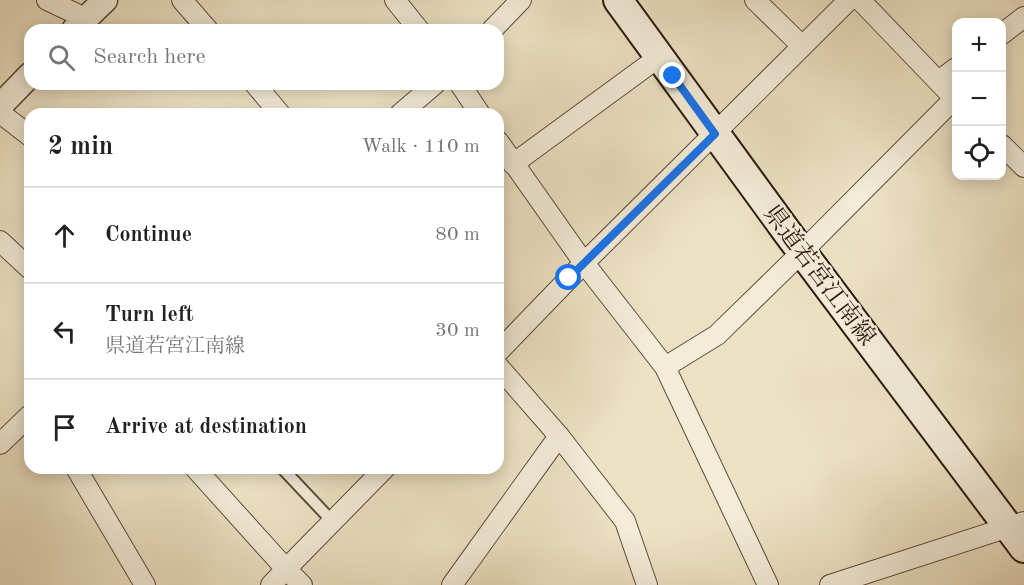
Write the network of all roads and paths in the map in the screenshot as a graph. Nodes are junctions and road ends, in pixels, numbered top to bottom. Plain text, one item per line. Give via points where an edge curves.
1 (47, 0) edge
2 (105, 0) edge
3 (182, 0) edge
4 (395, 0) edge
5 (521, 0) edge
6 (618, 0) edge
7 (755, 0) edge
8 (849, 0) edge
9 (860, 0) edge
10 (1024, 17) edge
11 (80, 24) edge
12 (203, 24) edge
13 (414, 24) edge
14 (498, 24) edge
15 (1006, 31) edge
16 (802, 46) junction
17 (659, 57) junction
18 (952, 72) edge
19 (24, 81) edge
20 (939, 81) junction
21 (260, 90) edge
22 (428, 90) edge
23 (464, 90) edge
24 (952, 95) edge
25 (952, 103) edge
26 (0, 106) edge
27 (275, 108) edge
28 (407, 108) edge
29 (476, 108) edge
30 (0, 113) edge
31 (24, 131) edge
32 (715, 134) junction
33 (1006, 149) edge
34 (504, 150) edge
35 (513, 164) junction
36 (1024, 167) edge
37 (0, 241) edge
38 (802, 252) junction
39 (24, 263) edge
40 (584, 263) junction
41 (504, 346) edge
42 (665, 367) junction
43 (504, 373) edge
44 (24, 421) edge
45 (559, 436) junction
46 (0, 444) edge
47 (80, 474) edge
48 (200, 474) edge
49 (288, 474) edge
50 (379, 474) edge
51 (332, 521) junction
52 (1019, 532) edge
53 (286, 569) junction
54 (145, 585) edge
55 (271, 585) edge
56 (302, 585) edge
57 (452, 585) edge
58 (647, 585) edge
59 (768, 585) edge
60 (830, 585) edge

1 - 11 street
2 - 11 street
3 - 12 street
4 - 13 street
5 - 14 street
6 - 17 main road, 県道若宮江南線
7 - 16 street
8 - 16 street
9 - 20 street
10 - 15 street
16 - 32 street
17 - 32 main road, 県道若宮江南線
17 - 35 street
18 - 20 street
19 - 26 street
20 - 24 street
21 - 27 street
22 - 28 street
23 - 29 street
25 - 38 street
30 - 31 street
32 - 38 main road, 県道若宮江南線
32 - 40 street
33 - 36 street
34 - 35 street
35 - 40 street
37 - 39 street
38 - 42 street via 717,335
38 - 52 main road, 県道若宮江南線
40 - 41 street
40 - 42 street
42 - 59 street
43 - 45 street
44 - 46 street
45 - 57 street
45 - 58 street via 625,521
47 - 54 street
48 - 53 street
49 - 51 lane
50 - 51 street
51 - 53 street
52 - 60 street
53 - 55 street
53 - 56 street

